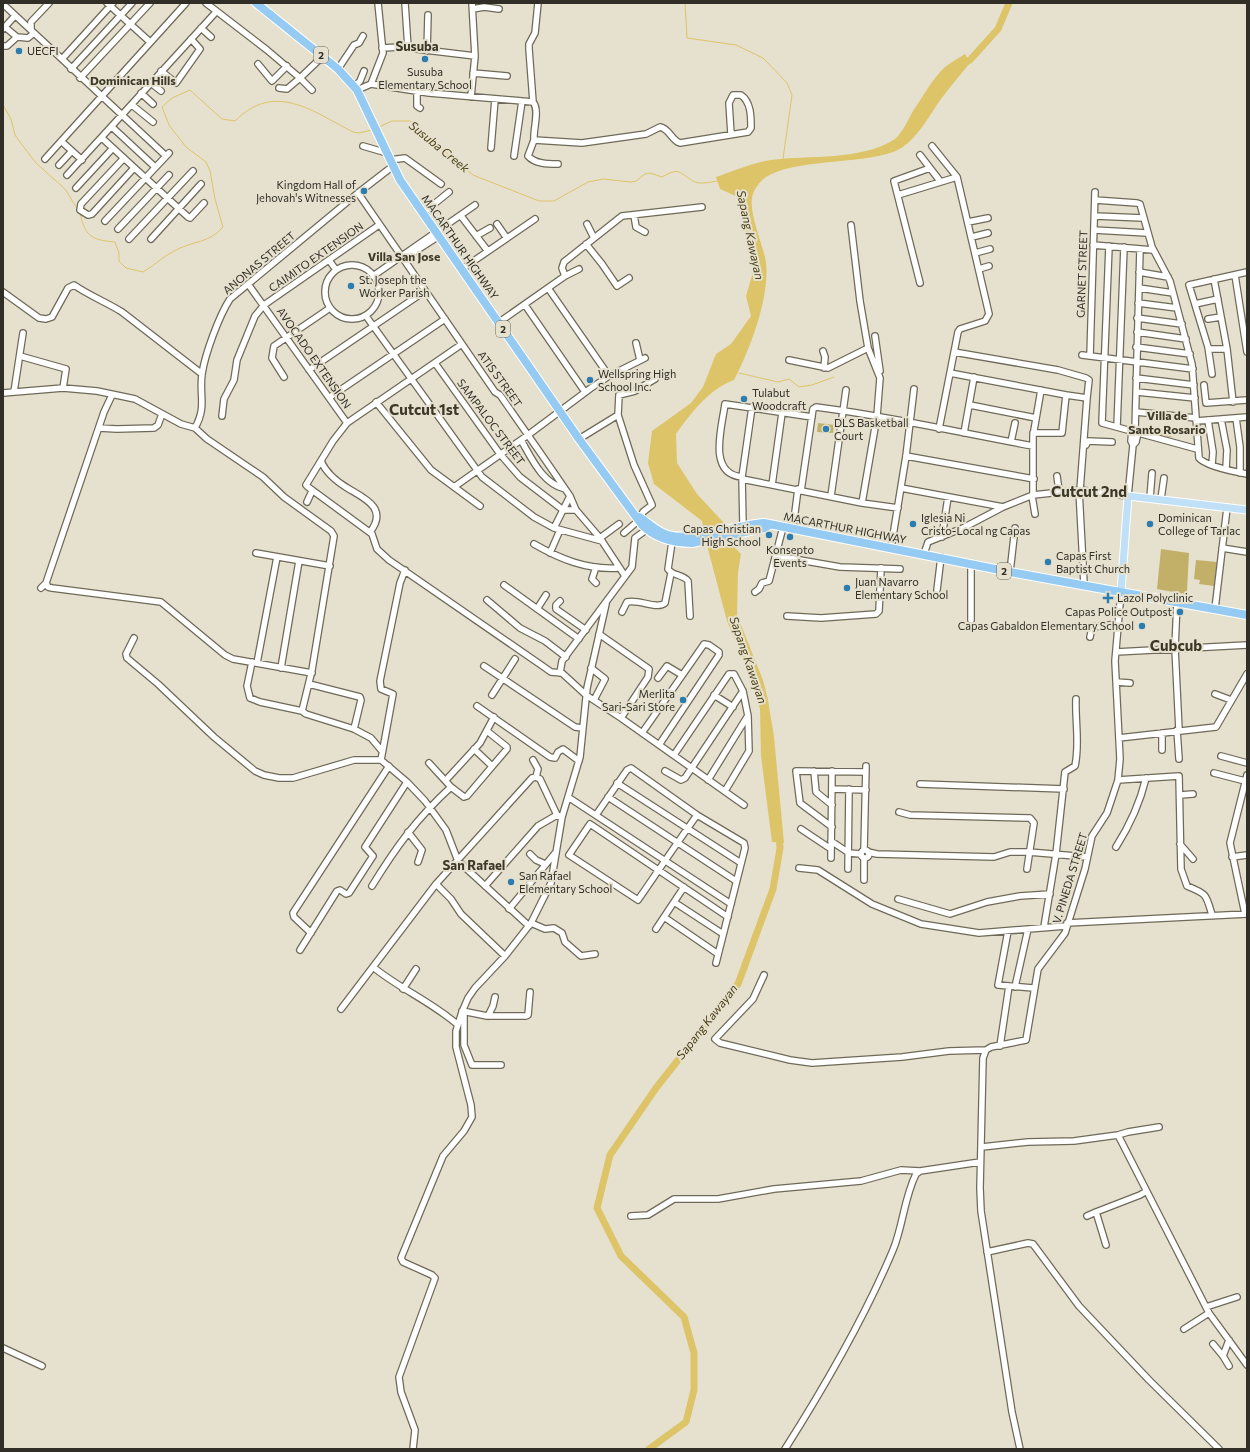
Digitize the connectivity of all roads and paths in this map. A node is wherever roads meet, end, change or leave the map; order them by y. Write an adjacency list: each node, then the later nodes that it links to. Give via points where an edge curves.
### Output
1 (49, 3): 22 (street, via 33,20)
2 (132, 3): 16 (street)
3 (150, 3): 19 (street)
4 (186, 3): 27 (street)
5 (206, 3): 15 (street)
6 (256, 3): 33 (highway, MACARTHUR HIGHWAY / 2)
7 (378, 3): 29 (street)
8 (405, 3): 30 (street)
9 (538, 3): 57 (street, via 535,33 529,44)
10 (110, 4): 16 (street); 34 (street)
11 (489, 5): 13 (street); 14 (street)
12 (4, 6): 22 (street)
13 (472, 6): 32 (street)
14 (499, 9)
15 (216, 12): 21 (street); 36 (street)
16 (120, 15): 19 (street); 37 (street)
17 (428, 15): 31 (street)
18 (13, 18): 20 (street)
19 (129, 24): 27 (street); 43 (street)
20 (4, 28): 24 (street)
21 (202, 28): 25 (street); 26 (street)
22 (33, 32): 24 (street, via 28,38); 34 (street)
23 (364, 36): 38 (street, via 354,45)
24 (17, 37): 28 (street, via 7,46)
25 (211, 37)
26 (191, 39): 39 (street); 39 (street, via 200,49 176,83)
27 (150, 42): 53 (street)
28 (3, 46)
29 (382, 48): 30 (street); 46 (street, via 382,58)
30 (408, 48): 31 (street)
31 (427, 51): 32 (street)
32 (476, 56): 41 (street)
33 (322, 57): 38 (highway, MACARTHUR HIGHWAY / 2); 44 (street)
34 (62, 59): 37 (street)
35 (258, 64): 36 (street, via 272,81)
36 (287, 66): 44 (street)
37 (71, 69): 43 (street)
38 (338, 69): 48 (highway, MACARTHUR HIGHWAY / 2)
39 (161, 71): 45 (street)
40 (364, 71): 48 (street)
41 (474, 73): 42 (street); 54 (street)
42 (507, 76)
43 (80, 78): 53 (street)
44 (300, 78): 47 (street, via 287,90); 49 (street)
45 (151, 83): 50 (street); 52 (street)
46 (371, 84): 48 (street); 51 (street)
47 (279, 88)
48 (355, 89): 77 (highway, MACARTHUR HIGHWAY / 2)
49 (312, 90)
50 (162, 91)
51 (417, 91): 54 (street); 60 (street, via 417,106)
52 (142, 93): 58 (street); 59 (street)
53 (101, 97): 61 (street); 67 (street)
54 (470, 97): 55 (street)
55 (495, 99): 56 (street); 71 (street)
56 (522, 101): 57 (street); 74 (street)
57 (533, 102): 66 (street, via 536,112)
58 (153, 104)
59 (132, 105): 61 (street); 62 (street)
60 (420, 108)
61 (122, 115): 63 (street); 81 (street, via 168,155)
62 (153, 122)
63 (112, 127): 65 (street); 81 (street)
64 (731, 134): 64 (street, via 748,132 751,128 748,103 741,95 734,95 729,101); 66 (street, via 680,143 668,130 660,127 646,134 582,143)
65 (102, 138): 70 (street); 78 (street)
66 (534, 140): 79 (street, via 528,156 544,164)
67 (61, 141): 72 (street); 76 (street)
68 (363, 146): 77 (street)
69 (932, 146): 87 (street)
70 (113, 148): 75 (street); 92 (street)
71 (491, 148)
72 (72, 151): 78 (street); 80 (street)
73 (920, 155): 83 (street)
74 (514, 156)
75 (124, 158): 82 (street); 82 (street, via 81,204 80,210 88,215 92,214)
76 (45, 159)
77 (390, 159): 91 (street, via 405,158); 94 (street, ANONAS STREET); 104 (highway, MACARTHUR HIGHWAY / 2)
78 (82, 160): 85 (street)
79 (558, 164)
80 (59, 165)
81 (156, 167): 88 (street)
82 (134, 168): 88 (street)
83 (930, 168): 89 (street); 97 (street, via 895,179)
84 (193, 171): 98 (street)
85 (67, 175)
86 (169, 175): 93 (street)
87 (957, 177): 89 (street); 112 (street)
88 (145, 179): 93 (street); 111 (street)
89 (940, 182): 97 (street)
90 (201, 184): 103 (street)
91 (441, 184)
92 (76, 188)
93 (157, 189): 98 (street); 118 (street)
94 (358, 192): 115 (street, ATIS STREET); 155 (street, ANONAS STREET)
95 (449, 192): 104 (street)
96 (1095, 192): 99 (street, GARNET STREET)
97 (898, 195): 154 (street)
98 (168, 199): 103 (street); 129 (street)
99 (1095, 200): 107 (street, GARNET STREET); 109 (street, via 1138,203)
100 (204, 203): 103 (street, via 190,218)
101 (475, 205): 106 (street)
102 (702, 207): 105 (street)
103 (179, 209): 126 (street)
104 (423, 213): 123 (highway, MACARTHUR HIGHWAY / 2)
105 (634, 215): 120 (street, via 636,227); 127 (street, via 622,216)
106 (460, 216): 123 (street); 124 (street)
107 (1095, 216): 109 (street); 119 (street, GARNET STREET)
108 (988, 218): 112 (street)
109 (1143, 218): 122 (street)
110 (535, 219): 125 (street)
111 (105, 221)
112 (968, 222): 128 (street)
113 (497, 224): 125 (street)
114 (587, 224): 127 (street)
115 (379, 225): 139 (street, ATIS STREET); 140 (street, CAIMITO EXTENSION)
116 (851, 225): 184 (street)
117 (490, 228): 124 (street)
118 (118, 230)
119 (1094, 230): 122 (street); 131 (street, GARNET STREET)
120 (645, 232)
121 (988, 233): 128 (street)
122 (1147, 233): 137 (street)
123 (438, 234): 139 (street); 142 (highway, MACARTHUR HIGHWAY / 2)
124 (476, 236): 136 (street)
125 (506, 237): 136 (street)
126 (151, 238)
127 (594, 238): 130 (street)
128 (972, 238): 138 (street)
129 (130, 239)
130 (586, 244): 149 (street, via 564,262 562,268); 152 (street, via 617,286)
131 (1094, 245): 132 (street); 194 (street, GARNET STREET)
132 (1109, 246): 133 (street); 195 (street)
133 (1124, 247): 135 (street); 197 (street)
134 (990, 249): 138 (street)
135 (1140, 249): 137 (street); 146 (street, V. PINEDA STREET)
136 (487, 250): 142 (street)
137 (1153, 250): 151 (street)
138 (975, 253): 144 (street)
139 (403, 258): 150 (street); 158 (street, ATIS STREET)
140 (329, 260): 145 (street); 164 (street, CAIMITO EXTENSION)
141 (989, 266): 144 (street)
142 (462, 269): 173 (highway, MACARTHUR HIGHWAY / 2)
143 (579, 269): 149 (street)
144 (979, 269): 188 (street, via 988,317 959,331)
145 (336, 270): 150 (street, via 361,267); 166 (street, via 326,284 326,301)
146 (1139, 272): 151 (street); 157 (street, V. PINEDA STREET)
147 (1247, 272): 148 (street)
148 (1235, 274): 153 (street); 189 (street)
149 (565, 276): 156 (street)
150 (374, 277): 168 (street, via 379,292)
151 (1168, 277): 160 (street)
152 (629, 278)
153 (1214, 279): 161 (street); 163 (street, via 1190,284)
154 (920, 282)
155 (248, 284): 164 (street, AVOCADO EXTENSION); 204 (street, ANONAS STREET, via 223,310)
156 (548, 288): 165 (street); 206 (street)
157 (1139, 288): 160 (street); 162 (street, V. PINEDA STREET)
158 (425, 291): 171 (street, ATIS STREET); 175 (street)
159 (3, 292): 204 (street, via 39,318 46,319 52,317 68,288 74,285 122,312)
160 (1173, 293): 167 (street)
161 (1218, 298): 163 (street); 169 (street)
162 (1138, 303): 167 (street); 170 (street, V. PINEDA STREET)
163 (1195, 304): 186 (street)
164 (264, 305): 179 (street, AVOCADO EXTENSION); 239 (street, via 255,316 237,360 234,380 224,399)
165 (525, 305): 173 (street); 220 (street)
166 (330, 308): 168 (street, via 343,318 358,319); 179 (street)
167 (1177, 308): 174 (street)
168 (367, 315): 175 (street)
169 (1221, 317): 172 (street); 185 (street)
170 (1137, 318): 174 (street); 176 (street, V. PINEDA STREET)
171 (445, 319): 182 (street, ATIS STREET); 190 (street)
172 (1208, 320)
173 (498, 323): 233 (highway, MACARTHUR HIGHWAY / 2)
174 (1182, 324): 180 (street)
175 (375, 326): 190 (street, via 392,348); 202 (street)
176 (1137, 332): 180 (street); 183 (street, V. PINEDA STREET)
177 (23, 333): 193 (street)
178 (875, 336): 207 (street)
179 (286, 338): 202 (street, AVOCADO EXTENSION); 208 (street, via 274,346 272,353 272,358)
180 (1186, 339): 191 (street)
181 (636, 342): 206 (street, via 643,359)
182 (462, 344): 199 (street); 258 (street, ATIS STREET)
183 (1136, 347): 191 (street); 198 (street, V. PINEDA STREET)
184 (868, 348): 200 (street, via 834,367); 207 (street)
185 (1227, 349): 186 (street); 230 (street)
186 (1209, 350): 205 (street)
187 (823, 351): 200 (street)
188 (954, 352): 203 (street); 226 (street, via 1058,370 1086,378 1089,380)
189 (1247, 352)
190 (392, 354): 211 (street); 225 (street)
191 (1190, 354): 201 (street)
192 (1082, 355): 194 (street)
193 (20, 356): 215 (street, via 66,369); 219 (street)
194 (1090, 356): 195 (street)
195 (1105, 357): 197 (street); 251 (street, via 1102,423)
196 (789, 360): 200 (street)
197 (1120, 360): 198 (street); 251 (street)
198 (1136, 362): 201 (street); 210 (street, V. PINEDA STREET)
199 (435, 363): 211 (street); 266 (street, SAMPALOC STREET)
200 (824, 368)
201 (1193, 369): 213 (street)
202 (309, 370): 225 (street, AVOCADO EXTENSION)
203 (950, 373): 209 (street); 254 (street)
204 (202, 374): 253 (street, ANONAS STREET, via 202,411)
205 (1212, 374)
206 (609, 376): 220 (street)
207 (880, 376): 240 (street)
208 (284, 377)
209 (974, 377): 218 (street); 231 (street)
210 (1136, 378): 213 (street); 221 (street, V. PINEDA STREET)
211 (412, 379): 229 (street); 270 (street)
212 (655, 379): 238 (street, via 635,391 620,395)
213 (1194, 385): 227 (street)
214 (1204, 385): 230 (street, via 1206,403)
215 (63, 388): 219 (street); 223 (street, via 85,389)
216 (914, 389): 248 (street)
217 (846, 390): 234 (street)
218 (1042, 390): 224 (street); 242 (street)
219 (14, 392): 222 (street)
220 (585, 392): 233 (street)
221 (1137, 392): 227 (street); 235 (street, V. PINEDA STREET)
222 (3, 393)
223 (112, 395): 237 (street, via 134,399); 252 (street)
224 (1066, 395): 226 (street); 257 (street, via 1062,433)
225 (330, 397): 249 (street, AVOCADO EXTENSION)
226 (1087, 398): 264 (street)
227 (1195, 398): 246 (street)
228 (1247, 400): 230 (street)
229 (376, 402): 249 (street); 280 (street, via 430,470)
230 (1233, 402)
231 (970, 405): 242 (street); 256 (street)
232 (752, 407): 236 (street); 276 (street); 276 (street, via 725,404 720,462 727,472)
233 (560, 410): 258 (street); 259 (highway, MACARTHUR HIGHWAY / 2)
234 (844, 410): 240 (street); 241 (street, via 816,407); 288 (street)
235 (1136, 412): 246 (street); 255 (street, V. PINEDA STREET)
236 (782, 413): 241 (street); 279 (street)
237 (162, 414): 252 (street, via 154,428); 253 (street)
238 (618, 415): 259 (street); 304 (street, via 634,465 652,505)
239 (222, 416)
240 (877, 416): 248 (street); 295 (street)
241 (812, 417): 283 (street)
242 (1036, 418): 257 (street)
243 (1236, 418): 244 (street); 245 (street); 273 (street)
244 (1247, 418)
245 (1221, 419): 247 (street); 271 (street, via 1227,450)
246 (1196, 420): 247 (street); 265 (street)
247 (1208, 420): 269 (street, via 1213,452)
248 (911, 422): 254 (street); 267 (street)
249 (348, 423): 268 (street)
250 (1015, 423): 261 (street)
251 (1117, 427): 255 (street)
252 (99, 428): 339 (street)
253 (195, 428): 330 (street, via 331,531 334,540)
254 (939, 429): 256 (street)
255 (1135, 431): 265 (street); 290 (street, V. PINEDA STREET, via 1136,442 1133,446)
256 (964, 433): 261 (street)
257 (1033, 433): 263 (street)
258 (528, 435): 260 (street); 282 (street, ATIS STREET)
259 (579, 438): 304 (highway, MACARTHUR HIGHWAY / 2)
260 (521, 440): 266 (street); 282 (street, via 539,471 549,482)
261 (1011, 442): 263 (street)
262 (1112, 442): 264 (street, via 1088,441)
263 (1033, 446): 277 (street)
264 (1084, 448): 284 (street)
265 (1197, 449): 269 (street, via 1200,460)
266 (500, 454): 270 (street); 300 (street, SAMPALOC STREET, via 520,477)
267 (906, 456): 277 (street); 281 (street)
268 (320, 463): 285 (street, via 306,484); 312 (street, via 339,482 362,496 375,508 376,521)
269 (1212, 465): 271 (street)
270 (476, 470): 280 (street); 310 (street, via 507,498)
271 (1226, 470): 273 (street)
272 (1152, 473): 292 (street)
273 (1240, 473): 274 (street)
274 (1247, 474)
275 (1058, 476): 286 (street)
276 (742, 478): 279 (street); 307 (street)
277 (1034, 478): 289 (street)
278 (1164, 478): 293 (street)
279 (772, 485): 283 (street)
280 (454, 487): 296 (street)
281 (901, 488): 291 (street); 298 (street)
282 (565, 489): 287 (street, ATIS STREET)
283 (800, 490): 288 (street); 308 (street)
284 (1080, 490): 286 (street); 290 (street); 341 (street)
285 (312, 491): 294 (street); 312 (street)
286 (1059, 491): 289 (street)
287 (570, 496): 300 (street); 301 (street, ATIS STREET)
288 (831, 496): 295 (street)
289 (1033, 496): 297 (street); 303 (street)
290 (1128, 496): 292 (main road); 346 (main road, V. PINEDA STREET)
291 (948, 497): 297 (street); 314 (street)
292 (1150, 498): 293 (main road)
293 (1161, 499): 299 (main road)
294 (307, 502)
295 (862, 503): 298 (street)
296 (480, 506)
297 (1003, 507): 314 (street)
298 (898, 508): 319 (street)
299 (1227, 508): 302 (main road); 320 (street)
300 (563, 510): 301 (street); 310 (street)
301 (576, 510): 315 (street, ATIS STREET)
302 (1247, 510)
303 (1035, 514)
304 (638, 518): 311 (highway, MACARTHUR HIGHWAY / 2); 313 (street); 316 (highway, MACARTHUR HIGHWAY / 2, via 668,535)
305 (619, 524): 315 (street)
306 (783, 527): 307 (highway, MACARTHUR HIGHWAY / 2, via 764,524); 308 (highway, MACARTHUR HIGHWAY / 2); 325 (street)
307 (740, 528): 316 (highway, MACARTHUR HIGHWAY / 2)
308 (793, 528): 319 (highway, MACARTHUR HIGHWAY / 2)
309 (1015, 528): 336 (street)
310 (557, 529): 315 (street); 323 (street)
311 (646, 530): 317 (highway, MACARTHUR HIGHWAY / 2); 338 (street, via 635,538 632,567)
312 (370, 532): 335 (street, via 374,536 378,550)
313 (624, 533)
314 (942, 537): 324 (street, via 928,542)
315 (601, 540): 332 (street, ATIS STREET)
316 (691, 540): 317 (highway, MACARTHUR HIGHWAY / 2)
317 (672, 542): 337 (street, via 668,569)
318 (534, 544): 323 (street)
319 (891, 548): 324 (highway, MACARTHUR HIGHWAY / 2)
320 (1222, 548): 321 (street); 353 (street)
321 (1247, 552)
322 (256, 553): 326 (street)
323 (550, 553): 331 (street)
324 (924, 554): 327 (highway, MACARTHUR HIGHWAY / 2)
325 (777, 556): 333 (street, via 835,567); 345 (street, via 770,581 762,583 760,589)
326 (277, 557): 328 (street); 370 (street)
327 (941, 557): 329 (highway, MACARTHUR HIGHWAY / 2); 344 (street)
328 (299, 561): 330 (street); 372 (street)
329 (971, 564): 336 (highway, MACARTHUR HIGHWAY / 2); 358 (street)
330 (330, 566): 374 (street)
331 (596, 567): 332 (street); 340 (street, via 592,578)
332 (618, 568): 338 (street, ATIS STREET)
333 (881, 568): 334 (street); 357 (street, via 879,611 876,614 821,618)
334 (900, 569)
335 (405, 570): 375 (street, via 551,672); 407 (street, via 380,681 381,689 393,694)
336 (1010, 572): 341 (highway, MACARTHUR HIGHWAY / 2)
337 (671, 573): 354 (street, via 665,602 662,605 636,600 627,602); 356 (street, via 688,581)
338 (625, 576): 351 (street)
339 (46, 583): 343 (street); 370 (street, via 52,588 161,602 225,655)
340 (596, 583)
341 (1084, 584): 346 (highway, MACARTHUR HIGHWAY / 2)
342 (504, 585): 352 (street)
343 (41, 588)
344 (937, 590)
345 (755, 592)
346 (1121, 592): 350 (highway, MACARTHUR HIGHWAY / 2); 359 (street, V. PINEDA STREET)
347 (546, 595): 352 (street)
348 (487, 600): 368 (street, via 520,628 545,641)
349 (560, 601): 360 (street, via 556,609)
350 (1177, 602): 353 (highway, MACARTHUR HIGHWAY / 2); 366 (street)
351 (606, 604): 360 (street); 361 (street)
352 (537, 609): 364 (street)
353 (1215, 609): 355 (highway, MACARTHUR HIGHWAY / 2)
354 (622, 612)
355 (1247, 615)
356 (690, 616)
357 (787, 616)
358 (971, 620)
359 (1118, 624): 362 (street, via 1092,627); 367 (street, V. PINEDA STREET)
360 (586, 630): 364 (street)
361 (599, 634): 373 (street); 396 (street, via 649,669 648,678)
362 (1090, 637)
363 (134, 638): 411 (street, via 126,658 255,771 271,777 294,778 354,760)
364 (579, 639): 368 (street)
365 (1247, 645): 366 (street)
366 (1175, 648): 367 (street); 399 (street)
367 (1116, 652): 380 (street, V. PINEDA STREET)
368 (566, 657): 375 (street, via 562,661)
369 (515, 659): 378 (street)
370 (255, 663): 372 (street); 393 (street, via 247,686 250,698)
371 (484, 666): 378 (street)
372 (281, 668): 374 (street)
373 (591, 668): 386 (street); 389 (street, via 605,679)
374 (312, 673): 382 (street)
375 (560, 673): 386 (street)
376 (1247, 674): 390 (street)
377 (682, 675): 379 (street, via 667,666); 402 (street); 404 (street, via 704,644 719,652 720,655)
378 (503, 678): 385 (street); 397 (street, via 535,702 575,727)
379 (658, 678)
380 (1116, 682): 381 (street); 403 (street, V. PINEDA STREET)
381 (1130, 683)
382 (309, 684): 393 (street); 398 (street, via 360,697)
383 (743, 691): 387 (street, via 731,673); 392 (street); 394 (street)
384 (1215, 694): 390 (street)
385 (492, 695)
386 (586, 695): 389 (street); 397 (street)
387 (714, 695): 392 (street); 408 (street)
388 (1076, 699): 438 (street, via 1076,761 1075,766 1065,772)
389 (594, 700): 396 (street)
390 (1231, 700): 399 (street, via 1216,727)
391 (477, 706): 395 (street)
392 (732, 707): 419 (street)
393 (302, 711): 398 (street)
394 (748, 716): 429 (street); 440 (street, via 748,751)
395 (494, 717): 400 (street); 413 (street, via 550,757 555,758 563,749)
396 (621, 718): 402 (street)
397 (582, 728): 413 (street)
398 (354, 729): 407 (street, via 372,738)
399 (1178, 730): 401 (street); 410 (street)
400 (487, 731): 405 (street); 417 (street, via 508,748)
401 (1162, 732): 403 (street); 406 (street)
402 (642, 733): 404 (street)
403 (1120, 738): 430 (street, V. PINEDA STREET)
404 (659, 745): 408 (street)
405 (474, 750): 417 (street); 428 (street)
406 (1162, 750)
407 (382, 751): 411 (street)
408 (674, 755): 419 (street)
409 (1221, 756): 415 (street)
410 (1179, 759)
411 (381, 760): 416 (street)
412 (533, 760): 426 (street, via 538,769)
413 (579, 761): 443 (street)
414 (429, 763): 428 (street)
415 (1247, 763)
416 (389, 766): 432 (street); 502 (street, via 293,913)
417 (492, 766): 435 (street, via 467,796 464,797)
418 (866, 766): 423 (street)
419 (692, 768): 420 (street, via 683,780); 429 (street)
420 (665, 771)
421 (814, 771): 422 (street); 446 (street, via 816,792); 452 (street, via 796,770 800,803)
422 (832, 772): 423 (street); 436 (street)
423 (866, 772): 439 (street)
424 (1214, 773): 431 (street)
425 (1247, 775): 431 (street)
426 (536, 777): 451 (street, via 540,779); 473 (street, via 532,778)
427 (1146, 778): 430 (street); 441 (street, via 1178,776); 459 (street, via 1138,805)
428 (446, 780): 435 (street)
429 (708, 780): 440 (street)
430 (1118, 780): 468 (street, V. PINEDA STREET, via 1107,813 1092,836)
431 (1245, 781): 469 (street, via 1230,837)
432 (406, 782): 447 (street); 502 (street, via 365,847 373,856 349,893 337,891)
433 (617, 783): 444 (street); 449 (street, via 627,770 632,768); 453 (street)
434 (920, 784): 438 (street)
435 (451, 787): 447 (street)
436 (832, 788): 437 (street); 446 (street)
437 (849, 789): 439 (street); 463 (street)
438 (1064, 789): 466 (street)
439 (866, 790): 465 (street)
440 (725, 791): 445 (street)
441 (1180, 794): 442 (street); 458 (street)
442 (1193, 794)
443 (568, 797): 450 (street); 451 (street)
444 (608, 797): 450 (street); 457 (street)
445 (744, 805)
446 (832, 805): 452 (street)
447 (429, 807): 455 (street); 473 (street, via 446,830)
448 (899, 812): 462 (street, via 910,815 1030,818 1034,823)
449 (697, 814): 453 (street); 475 (street, via 744,843)
450 (596, 815): 471 (street)
451 (559, 816): 461 (street); 485 (street, via 538,826)
452 (832, 827): 456 (street)
453 (687, 828): 457 (street); 475 (street)
454 (801, 829): 460 (street)
455 (408, 832): 474 (street, via 422,850); 484 (street)
456 (831, 841): 460 (street); 463 (street)
457 (678, 842): 471 (street); 482 (street)
458 (1180, 844): 472 (street); 493 (street, via 1181,869 1185,884 1206,895)
459 (1116, 847)
460 (831, 849): 470 (street)
461 (557, 850): 476 (street); 496 (street, via 551,883)
462 (1029, 852): 465 (street, via 1010,852 994,857); 466 (street); 479 (street)
463 (849, 853): 465 (street); 478 (street)
464 (530, 854): 476 (street)
465 (865, 854): 481 (street)
466 (1056, 854): 468 (street); 487 (street)
467 (1247, 856): 469 (street)
468 (1087, 857): 497 (street, V. PINEDA STREET)
469 (1232, 857): 492 (street)
470 (831, 858)
471 (665, 859): 480 (street); 490 (street)
472 (1193, 859)
473 (458, 861): 483 (street); 485 (street)
474 (418, 862)
475 (741, 863): 482 (street)
476 (545, 864): 491 (street)
477 (799, 868): 501 (street, via 818,870 872,904 921,924 973,932)
478 (848, 868)
479 (1027, 869)
480 (659, 870): 480 (street, via 638,900 569,854 590,824); 486 (street)
481 (864, 880)
482 (736, 881): 490 (street)
483 (436, 884): 507 (street, via 461,914); 509 (street)
484 (372, 886)
485 (485, 886): 491 (street)
486 (684, 887): 489 (street); 494 (street)
487 (1050, 894): 488 (street, via 987,902 950,914); 498 (street)
488 (898, 899)
489 (674, 902): 495 (street); 503 (street)
490 (731, 904): 494 (street)
491 (509, 909): 496 (street)
492 (1246, 914): 493 (street)
493 (1212, 915): 497 (street)
494 (728, 916): 503 (street)
495 (664, 917): 499 (street); 506 (street)
496 (530, 924): 505 (street, via 545,929 554,928 562,933 566,942 581,956); 507 (street)
497 (1067, 925): 498 (street); 514 (street, V. PINEDA STREET, via 1063,937 1038,969)
498 (1044, 927): 500 (street)
499 (656, 929)
500 (1028, 929): 501 (street); 512 (street)
501 (1008, 931): 512 (street, via 997,983)
502 (310, 933): 504 (street)
503 (723, 934): 506 (street)
504 (300, 950)
505 (595, 954)
506 (718, 954): 508 (street)
507 (505, 956): 518 (street, via 475,988)
508 (716, 963)
509 (373, 968): 513 (street); 517 (street)
510 (416, 970): 513 (street)
511 (764, 975): 522 (street, V. PINEDA STREET, via 753,999 715,1039 720,1043 812,1063)
512 (1012, 986): 514 (street); 521 (street)
513 (403, 988): 520 (street, via 440,1009)
514 (1033, 988): 521 (street, V. PINEDA STREET, via 1026,1040)
515 (530, 992): 519 (street, via 527,1016)
516 (495, 997): 519 (street)
517 (342, 1009)
518 (463, 1011): 519 (street); 520 (street); 523 (street, via 464,1045 472,1065)
519 (488, 1016)
520 (458, 1025): 546 (street, via 456,1047 472,1117 443,1156 401,1258 403,1262 435,1278 399,1377 401,1392 414,1430)
521 (1000, 1046): 522 (street, V. PINEDA STREET)
522 (986, 1050): 526 (street, via 983,1064)
523 (501, 1065)
524 (1159, 1126): 525 (street)
525 (1118, 1135): 526 (street, via 1074,1141); 529 (street)
526 (982, 1147): 527 (street)
527 (980, 1162): 528 (street); 534 (street, via 980,1195)
528 (920, 1170): 531 (street, via 901,1170 861,1181 779,1188 718,1199 674,1200 648,1215); 547 (street, via 911,1185 895,1246 872,1296)
529 (1145, 1192): 530 (street); 536 (street)
530 (1096, 1212): 532 (street); 533 (street)
531 (631, 1216)
532 (1087, 1216)
533 (1106, 1245)
534 (987, 1252): 548 (street); 549 (street, via 1033,1244 1079,1306)
535 (1237, 1297): 536 (street)
536 (1206, 1307): 537 (street)
537 (1209, 1313): 538 (street); 539 (street)
538 (1184, 1329)
539 (1229, 1340): 542 (street); 543 (street)
540 (1213, 1344): 542 (street)
541 (3, 1348): 544 (street)
542 (1223, 1356): 545 (street)
543 (1247, 1364)
544 (42, 1366)
545 (1229, 1366)
546 (413, 1449)
547 (785, 1449)
548 (1020, 1449)
549 (1219, 1449)

